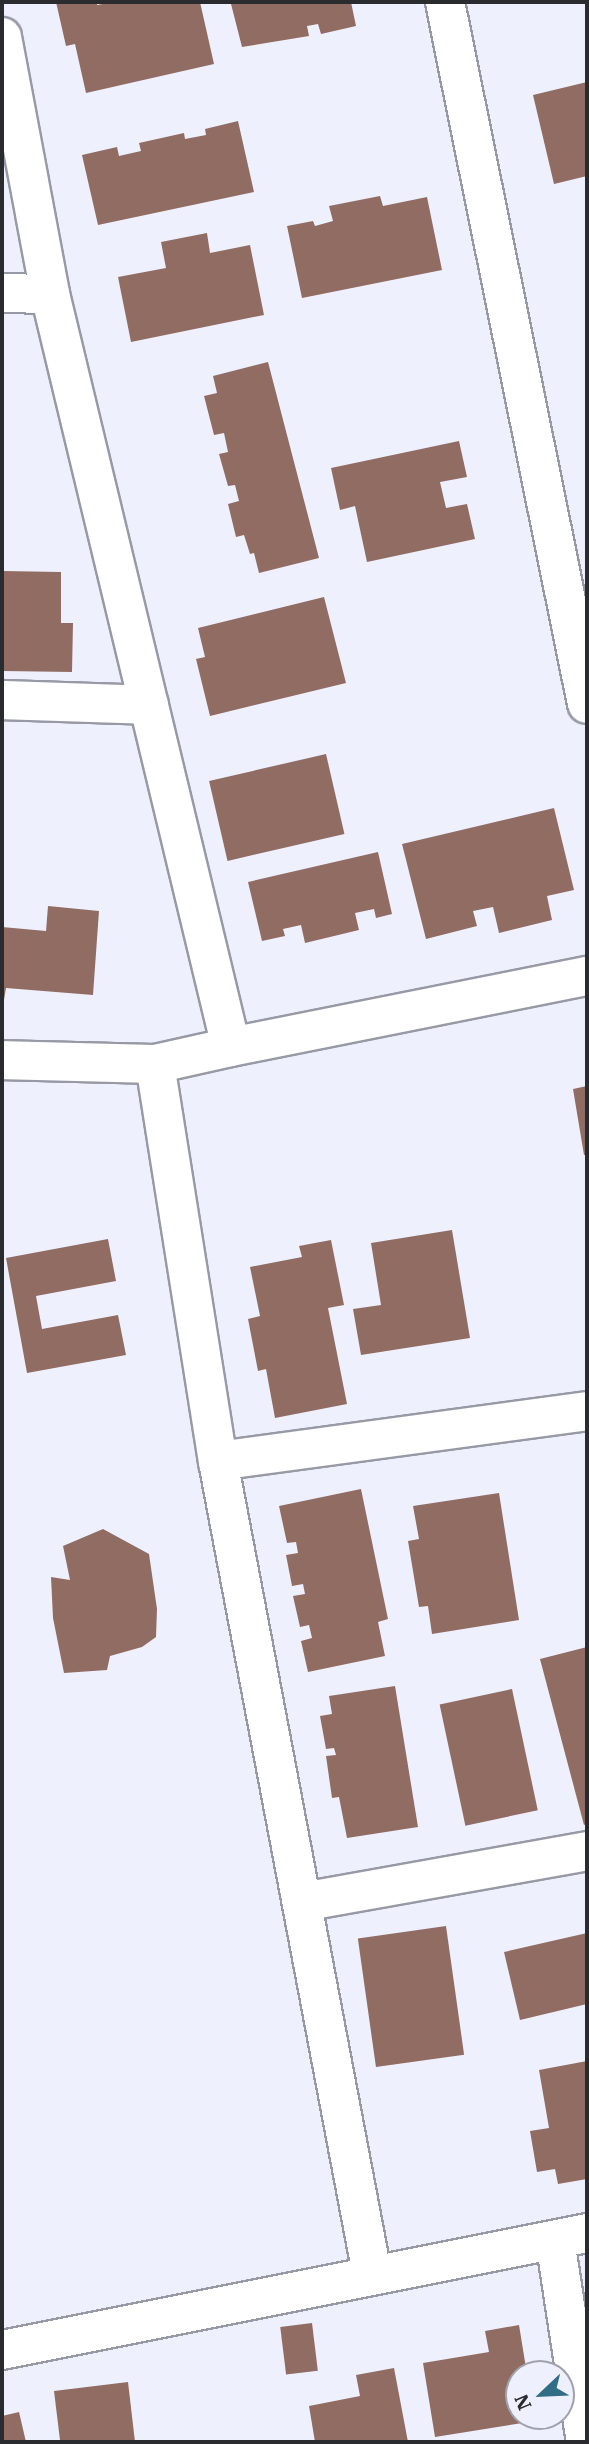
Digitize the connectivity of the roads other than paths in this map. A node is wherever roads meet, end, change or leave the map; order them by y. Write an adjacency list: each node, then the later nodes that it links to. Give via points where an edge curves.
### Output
1 (445, 2): 6 (street)
2 (2, 37): 4 (street)
3 (2, 293): 4 (street)
4 (50, 294): 7 (street)
5 (2, 700): 7 (street)
6 (587, 704)
7 (149, 705): 9 (street)
8 (587, 976): 9 (street)
9 (231, 1047): 11 (street)
10 (2, 1060): 11 (street)
11 (155, 1064): 13 (street)
12 (587, 1410): 13 (street)
13 (218, 1461): 15 (street)
14 (587, 1851): 15 (street)
15 (302, 1902): 17 (street)
16 (571, 2236): 17 (street); 19 (street)
17 (372, 2274): 18 (street)
18 (2, 2350)
19 (586, 2442)

